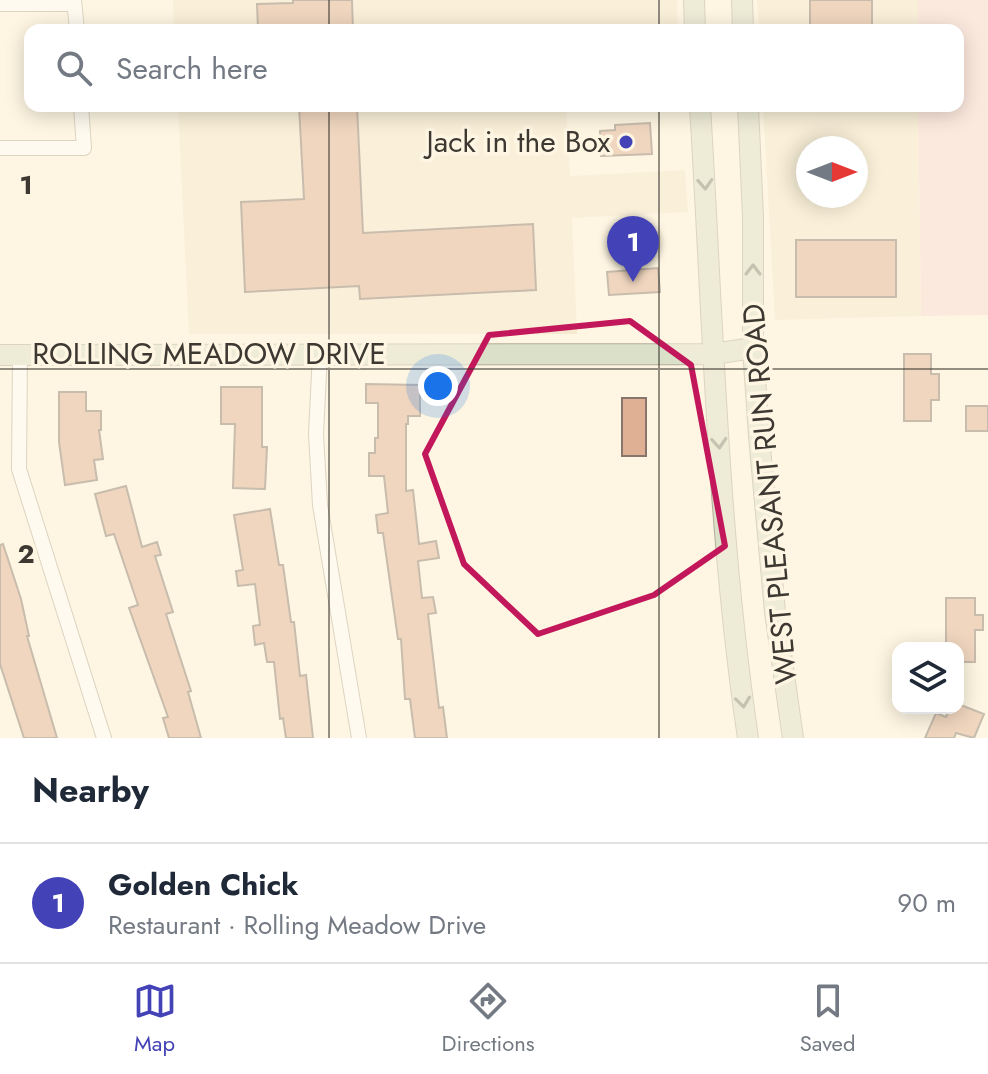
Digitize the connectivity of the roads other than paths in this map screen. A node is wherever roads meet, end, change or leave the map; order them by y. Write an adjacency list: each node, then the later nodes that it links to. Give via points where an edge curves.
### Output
1 (694, 0): 6 (main road)
2 (742, 0): 7 (main road)
3 (74, 2): 4 (street); 5 (street)
4 (0, 4)
5 (76, 24)
6 (695, 24)
7 (743, 24)
8 (81, 112): 11 (street, via 84,148)
9 (700, 112): 15 (main road, WEST PLEASANT RUN ROAD, one-way to 15)
10 (748, 112): 12 (main road, WEST PLEASANT RUN ROAD, one-way to 10)
11 (0, 148)
12 (753, 348): 15 (main road, ROLLING MEADOW DRIVE); 19 (main road, WEST PLEASANT RUN ROAD, via 775,612)
13 (320, 353): 14 (main road, ROLLING MEADOW DRIVE); 15 (main road, ROLLING MEADOW DRIVE); 17 (street, via 320,505)
14 (10, 354): 16 (street, via 19,469)
15 (713, 354): 18 (main road, WEST PLEASANT RUN ROAD, one-way to 18, via 728,572)
16 (104, 738)
17 (359, 738)
18 (748, 738)
19 (793, 738)

